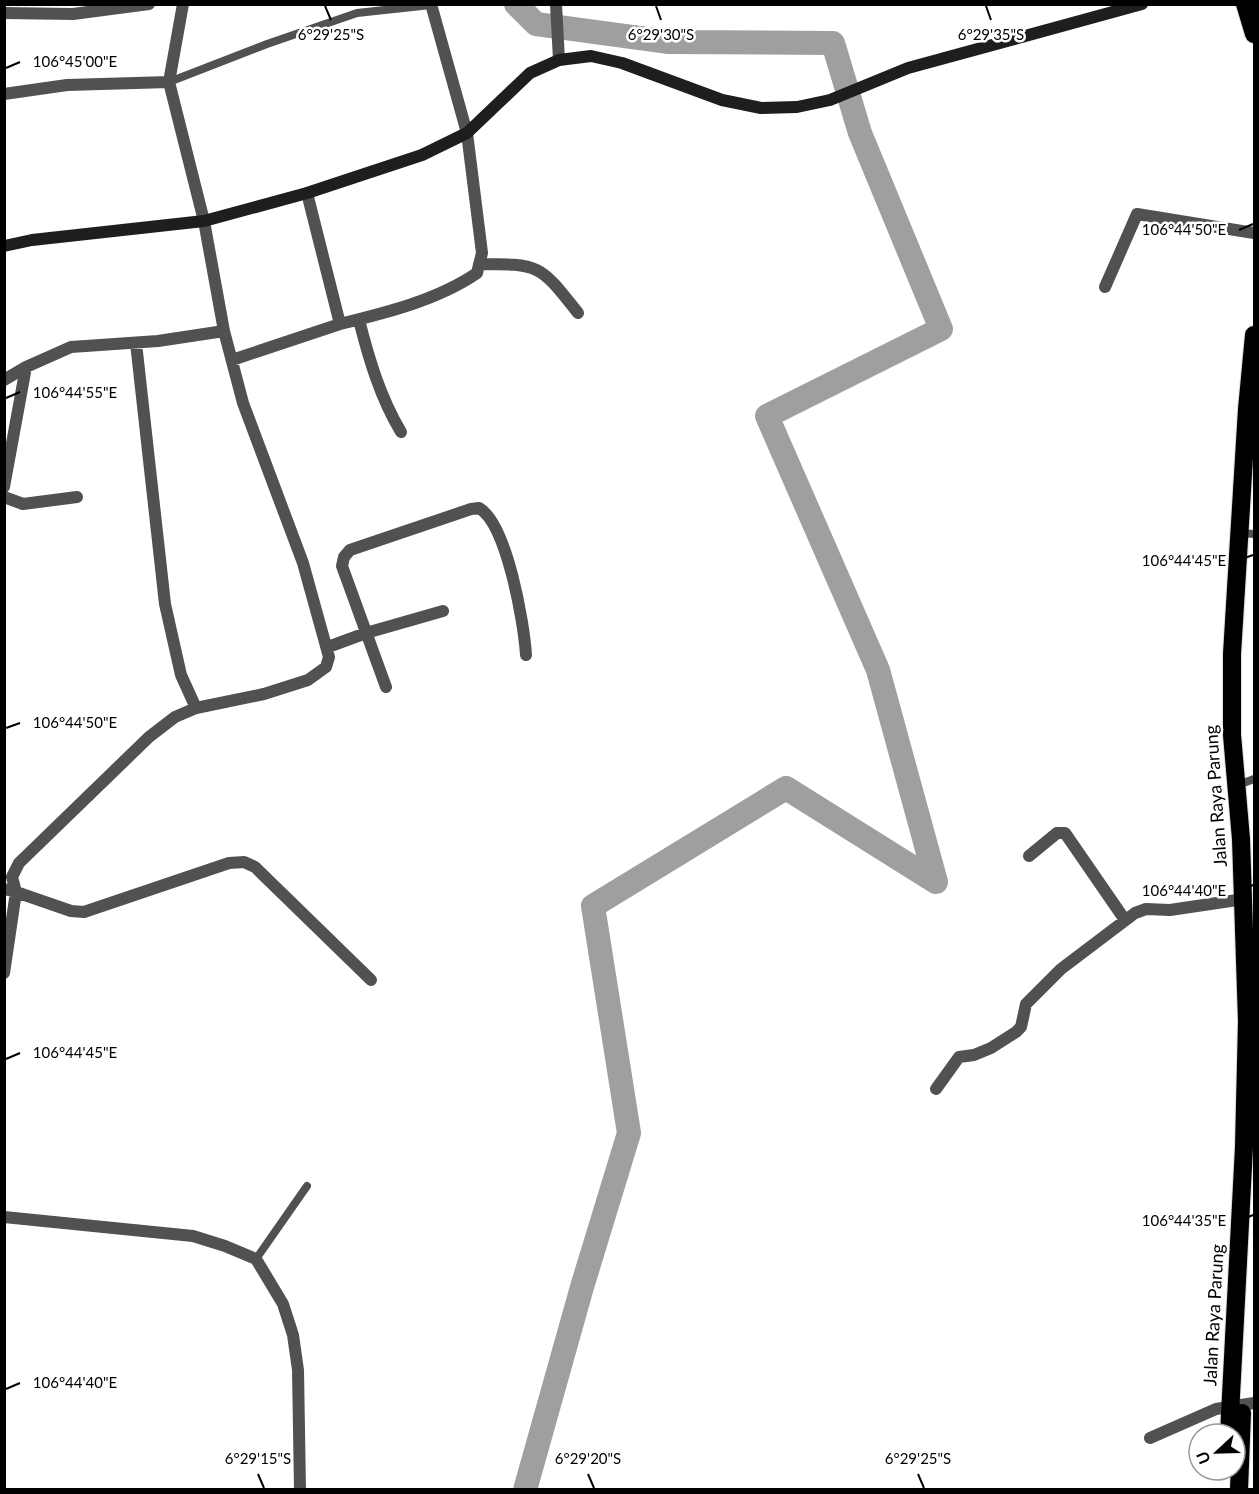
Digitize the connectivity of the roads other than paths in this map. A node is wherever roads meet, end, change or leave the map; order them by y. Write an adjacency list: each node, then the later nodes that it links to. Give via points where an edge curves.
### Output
1 (149, 4): 7 (street, via 73,14)
2 (183, 4): 10 (street)
3 (1143, 4): 9 (street, via 908,68 830,100 797,107 761,108 722,100 622,63 591,56)
4 (431, 5): 10 (lane, via 357,14); 12 (street)
5 (557, 5): 9 (street)
6 (1244, 5): 8 (highway)
7 (4, 13)
8 (1254, 34)
9 (559, 60): 12 (street, via 530,73)
10 (170, 82): 11 (street, via 67,85); 14 (street)
11 (4, 94)
12 (466, 133): 13 (street, via 422,155); 17 (street, via 482,254)
13 (307, 193): 14 (street); 21 (street)
14 (204, 221): 16 (street); 22 (street)
15 (1254, 233): 18 (street, via 1137,214)
16 (4, 246)
17 (479, 264): 19 (street, via 514,264 541,271); 20 (street, via 477,273 463,283)
18 (1105, 287)
19 (578, 313)
20 (359, 320): 21 (street); 28 (street, via 384,401)
21 (340, 324): 25 (street)
22 (224, 331): 24 (street); 25 (street)
23 (1254, 335): 34 (highway, Jalan Raya Parung, via 1247,409)
24 (136, 343): 26 (street, via 70,347); 40 (street, via 165,604 179,666)
25 (232, 360): 37 (street, via 243,403 303,563)
26 (26, 367): 27 (street); 31 (street)
27 (4, 380)
28 (401, 432)
29 (1254, 451): 30 (highway, Jalan Raya Parung)
30 (1253, 474): 34 (highway, Jalan Raya Parung)
31 (4, 487)
32 (4, 497): 33 (street, via 23,504)
33 (77, 497)
34 (1249, 534): 41 (highway, Jalan Raya Parung, via 1241,729); 45 (highway, Jalan Raya Parung, via 1232,654 1232,735)
35 (443, 611): 36 (street)
36 (366, 633): 37 (street); 38 (street, via 342,566 350,550 478,508 488,516 513,576); 39 (street)
37 (328, 647): 40 (street, via 326,667 308,681)
38 (526, 655)
39 (386, 687)
40 (196, 708): 44 (street, via 161,726 19,863)
41 (1250, 781): 43 (highway, Jalan Raya Parung)
42 (1029, 856): 46 (street, via 1057,833 1065,833)
43 (1254, 867)
44 (10, 891): 47 (street); 48 (street, via 84,912 230,863 244,862 255,867)
45 (1244, 899): 46 (street, via 1170,910 1146,909); 54 (highway, Jalan Raya Parung, via 1247,1021)
46 (1125, 920): 49 (street, via 1061,969 1026,1004 1021,1027 1016,1032 991,1048 959,1057)
47 (4, 972)
48 (371, 980)
49 (936, 1089)
50 (1254, 1184): 54 (highway, Jalan Raya Parung)
51 (307, 1186): 53 (lane)
52 (4, 1217): 53 (street, via 193,1236)
53 (256, 1259): 57 (street, via 283,1304 293,1335 298,1370)
54 (1242, 1404): 55 (highway, Jalan Raya Parung); 56 (street); 58 (highway, Jalan Raya Parung)
55 (1234, 1422)
56 (1150, 1438)
57 (300, 1490)
58 (1239, 1490)

